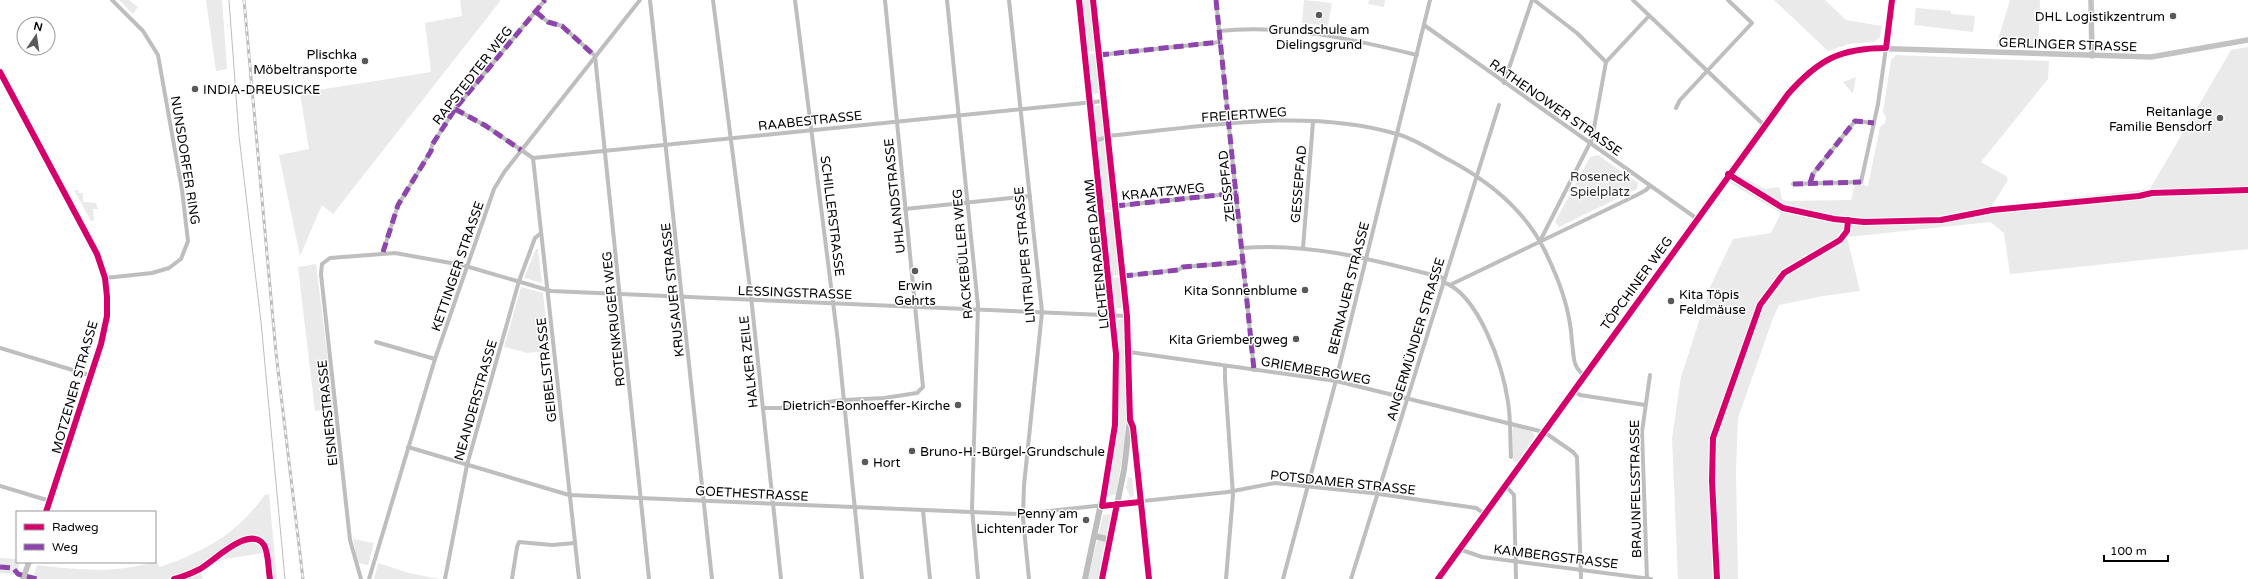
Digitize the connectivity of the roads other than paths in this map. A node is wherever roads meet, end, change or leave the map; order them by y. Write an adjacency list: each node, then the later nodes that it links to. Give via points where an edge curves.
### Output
1 (112, 0): 76 (street, NUNSDORFER RING, via 143,31 158,55 188,237 184,254 169,268 152,273)
2 (545, 0): 19 (street, RAPSTEDTER WEG)
3 (640, 0): 28 (street, KETTINGER STRASSE)
4 (650, 0): 52 (street, KRUSAUER STRASSE)
5 (713, 0): 50 (street, HALKER ZEILE)
6 (795, 0): 46 (street, SCHILLERSTRASSE)
7 (885, 0): 41 (street, UHLANDSTRASSE)
8 (947, 0): 40 (street, RACKEBÜLLER WEG)
9 (1009, 0): 39 (street, LINTRUPER STRASSE)
10 (1079, 0): 35 (main road, LICHTENRADER DAMM)
11 (1093, 0): 26 (main road, LICHTENRADER DAMM)
12 (1216, 0): 22 (street, ZEISSPFAD)
13 (1430, 0): 21 (street, BERNAUER STRASSE)
14 (1533, 0): 30 (street, via 1577,33); 33 (street)
15 (1633, 0): 20 (street)
16 (1728, 0): 31 (street, via 1752,23)
17 (1892, 0): 25 (street)
18 (2091, 0): 29 (street)
19 (536, 12): 28 (street, via 548,22 562,26); 38 (street, RAPSTEDTER WEG, via 515,34 513,41)
20 (1649, 16): 30 (street); 31 (street)
21 (1424, 24): 27 (street, BERNAUER STRASSE); 33 (street, RATHENOWER STRASSE)
22 (1219, 31): 24 (street, ZEISSPFAD); 27 (street, via 1248,28 1306,33 1370,43)
23 (2248, 40): 29 (street, GERLINGER STRASSE, via 2151,57)
24 (1220, 42): 26 (street); 43 (street, ZEISSPFAD)
25 (1886, 48): 29 (street, GERLINGER STRASSE); 44 (street); 45 (street, TÖPCHINER WEG, via 1848,51 1821,62 1791,90)
26 (1099, 55): 34 (main road, LICHTENRADER DAMM)
27 (1417, 55): 47 (street, BERNAUER STRASSE)
28 (595, 56): 53 (street, KETTINGER STRASSE); 54 (street, ROTENKRUGER WEG)
29 (2092, 56)
30 (1606, 62): 51 (street)
31 (1707, 71): 37 (street, via 1680,100); 45 (street)
32 (0, 74): 76 (street, MOTZENER STRASSE, via 92,242)
33 (1504, 83): 51 (street, RATHENOWER STRASSE)
34 (1104, 101): 35 (street, RAABESTRASSE); 49 (main road, LICHTENRADER DAMM)
35 (1090, 103): 39 (street, RAABESTRASSE); 48 (main road, LICHTENRADER DAMM)
36 (1499, 105): 56 (street, ANGERMÜNDER STRASSE)
37 (1676, 108)
38 (455, 109): 53 (street); 70 (street, RAPSTEDTER WEG, via 398,205)
39 (1020, 110): 40 (street, RAABESTRASSE); 61 (street, LINTRUPER STRASSE)
40 (958, 116): 41 (street, RAABESTRASSE); 62 (street, RACKEBÜLLER WEG)
41 (897, 122): 46 (street, RAABESTRASSE); 64 (street, UHLANDSTRASSE)
42 (1313, 122): 43 (street, FREIERTWEG); 47 (street, FREIERTWEG); 69 (street, GESSEPFAD)
43 (1230, 123): 49 (street, FREIERTWEG); 60 (street, ZEISSPFAD)
44 (1874, 123): 57 (street, via 1855,121 1817,168); 57 (street, via 1861,182)
45 (1764, 124): 65 (street, TÖPCHINER WEG)
46 (811, 130): 50 (street, RAABESTRASSE); 84 (street, SCHILLERSTRASSE)
47 (1397, 134): 56 (street, FREIERTWEG); 72 (street, BERNAUER STRASSE)
48 (1094, 136): 49 (street, FREIERTWEG, via 1099,140); 88 (main road, LICHTENRADER DAMM)
49 (1108, 136): 63 (main road, LICHTENRADER DAMM)
50 (731, 138): 52 (street, RAABESTRASSE); 83 (street, HALKER ZEILE)
51 (1590, 144): 59 (street, RATHENOWER STRASSE); 67 (street)
52 (666, 145): 54 (street, RAABESTRASSE); 82 (street, KRUSAUER STRASSE)
53 (521, 150): 55 (street); 74 (street, KETTINGER STRASSE, via 494,189)
54 (605, 151): 55 (street, RAABESTRASSE); 81 (street, ROTENKRUGER WEG)
55 (533, 158): 66 (street, GEIBELSTRASSE)
56 (1477, 175): 67 (street, FREIERTWEG, via 1512,205); 77 (street, ANGERMÜNDER STRASSE)
57 (1810, 183): 58 (street)
58 (1793, 184)
59 (1650, 186): 65 (street, RATHENOWER STRASSE); 67 (street)
60 (1237, 193): 63 (street, KRAATZWEG); 68 (street, ZEISSPFAD)
61 (1030, 196): 62 (street); 87 (street, LINTRUPER STRASSE)
62 (968, 203): 64 (street); 86 (street, RACKEBÜLLER WEG)
63 (1115, 206): 75 (main road, LICHTENRADER DAMM)
64 (905, 209): 85 (street, UHLANDSTRASSE)
65 (1696, 218): 97 (street, TÖPCHINER WEG)
66 (541, 233): 78 (street, NEANDERSTRASSE, via 535,238); 80 (street, GEIBELSTRASSE)
67 (1540, 241): 79 (street); 97 (street, FREIERTWEG, via 1564,294 1575,363)
68 (1242, 248): 69 (street); 73 (street, ZEISSPFAD)
69 (1303, 248): 72 (street)
70 (383, 252): 71 (street, LESSINGSTRASSE); 74 (street, LESSINGSTRASSE, via 421,256)
71 (338, 257): 138 (street, EISNERSTRASSE, via 325,260 321,274 350,540)
72 (1366, 258): 77 (street); 99 (street, BERNAUER STRASSE)
73 (1244, 262): 75 (street, via 1183,267 1178,270); 95 (street, ZEISSPFAD)
74 (466, 266): 78 (street, LESSINGSTRASSE); 93 (street, KETTINGER STRASSE)
75 (1123, 276): 89 (main road, LICHTENRADER DAMM)
76 (104, 278): 98 (street, MOTZENER STRASSE, via 107,316)
77 (1444, 280): 79 (street); 101 (street, ANGERMÜNDER STRASSE)
78 (519, 281): 80 (street, LESSINGSTRASSE); 110 (street, NEANDERSTRASSE)
79 (1452, 284): 106 (street, via 1467,299 1494,349 1507,394)
80 (547, 290): 81 (street, LESSINGSTRASSE); 116 (street, GEIBELSTRASSE)
81 (620, 294): 82 (street, LESSINGSTRASSE); 117 (street, ROTENKRUGER WEG)
82 (683, 297): 83 (street, LESSINGSTRASSE); 119 (street, KRUSAUER STRASSE)
83 (751, 300): 84 (street, LESSINGSTRASSE); 104 (street, HALKER ZEILE)
84 (834, 303): 85 (street, LESSINGSTRASSE); 102 (street, SCHILLERSTRASSE)
85 (915, 307): 86 (street, LESSINGSTRASSE); 102 (street, UHLANDSTRASSE, via 923,367 922,390 884,398)
86 (978, 309): 87 (street, LESSINGSTRASSE); 127 (street, RACKEBÜLLER WEG)
87 (1042, 312): 88 (street, LESSINGSTRASSE); 128 (street, LINTRUPER STRASSE)
88 (1113, 315): 89 (street, LESSINGSTRASSE); 123 (main road, LICHTENRADER DAMM, via 1117,373 1115,425)
89 (1127, 316): 92 (main road, LICHTENRADER DAMM)
90 (376, 342): 93 (street)
91 (0, 348): 98 (street, MOTZENER STRASSE)
92 (1129, 352): 94 (street, GRIEMBERGWEG); 105 (main road, LICHTENRADER DAMM)
93 (435, 358): 108 (street, KETTINGER STRASSE)
94 (1225, 366): 95 (street, GRIEMBERGWEG); 114 (street)
95 (1254, 370): 99 (street, GRIEMBERGWEG)
96 (1650, 374): 103 (street, BRAUNFELSSTRASSE)
97 (1584, 375): 100 (street, TÖPCHINER WEG)
98 (92, 376): 118 (street, MOTZENER STRASSE)
99 (1336, 381): 101 (street, GRIEMBERGWEG); 113 (street, BERNAUER STRASSE)
100 (1573, 390): 103 (street, via 1580,395); 107 (street, TÖPCHINER WEG)
101 (1407, 398): 106 (street, GRIEMBERGWEG); 115 (street, ANGERMÜNDER STRASSE)
102 (844, 400): 104 (street); 124 (street, SCHILLERSTRASSE)
103 (1645, 405): 159 (street, BRAUNFELSSTRASSE, via 1642,432)
104 (763, 408): 121 (street, HALKER ZEILE)
105 (1130, 420): 120 (street, LICHTENRADER DAMM, via 1133,427); 122 (main road, LICHTENRADER DAMM)
106 (1510, 423): 107 (street, GRIEMBERGWEG); 109 (street)
107 (1544, 432): 111 (street, TÖPCHINER WEG); 136 (street, GRIEMBERGWEG, via 1577,457)
108 (408, 447): 110 (street, GOETHESTRASSE); 139 (street, KETTINGER STRASSE)
109 (1511, 457)
110 (467, 465): 116 (street, GOETHESTRASSE); 140 (street, NEANDERSTRASSE)
111 (1505, 485): 129 (street, TÖPCHINER WEG); 134 (street, via 1514,495)
112 (0, 486): 118 (street)
113 (1308, 486): 114 (street, POTSDAMER STRASSE, via 1270,483); 115 (street, POTSDAMER STRASSE); 154 (street, BERNAUER STRASSE)
114 (1233, 491): 120 (street, POTSDAMER STRASSE); 153 (street)
115 (1377, 494): 129 (street, POTSDAMER STRASSE, via 1476,508); 155 (street, ANGERMÜNDER STRASSE)
116 (569, 495): 117 (street, GOETHESTRASSE); 132 (street, GEIBELSTRASSE)
117 (641, 498): 119 (street, GOETHESTRASSE); 143 (street, ROTENKRUGER WEG)
118 (50, 501): 125 (street, MOTZENER STRASSE)
119 (704, 501): 121 (street, GOETHESTRASSE); 144 (street, KRUSAUER STRASSE)
120 (1140, 502): 122 (street, POTSDAMER STRASSE); 152 (street, LICHTENRADER DAMM)
121 (773, 504): 124 (street, GOETHESTRASSE); 145 (street, HALKER ZEILE)
122 (1117, 504): 123 (street, POTSDAMER STRASSE); 131 (main road, LICHTENRADER DAMM)
123 (1102, 506): 128 (street, GOETHESTRASSE); 130 (main road, LICHTENRADER DAMM)
124 (855, 507): 126 (street, GOETHESTRASSE); 146 (street, SCHILLERSTRASSE)
125 (46, 511)
126 (922, 511): 127 (street, GOETHESTRASSE); 147 (street)
127 (972, 513): 128 (street, GOETHESTRASSE); 148 (street, RACKEBÜLLER WEG)
128 (1023, 514): 149 (street, LINTRUPER STRASSE)
129 (1485, 514): 133 (street, TÖPCHINER WEG)
130 (1095, 536): 131 (main road); 150 (main road, LICHTENRADER DAMM)
131 (1110, 540): 151 (main road, LICHTENRADER DAMM)
132 (575, 543): 141 (street, via 552,545 519,542); 142 (street, GEIBELSTRASSE)
133 (1459, 549): 134 (street, KAMBERGSTRASSE, via 1482,557); 156 (street, TÖPCHINER WEG)
134 (1516, 561): 136 (street, KAMBERGSTRASSE); 157 (street)
135 (29, 563): 137 (street)
136 (1581, 570): 158 (street); 159 (street, KAMBERGSTRASSE)
137 (23, 579)
138 (360, 579)
139 (369, 579)
140 (444, 579)
141 (512, 579)
142 (579, 579)
143 (649, 579)
144 (712, 579)
145 (781, 579)
146 (862, 579)
147 (930, 579)
148 (978, 579)
149 (1030, 579)
150 (1085, 579)
151 (1102, 579)
152 (1149, 579)
153 (1226, 579)
154 (1282, 579)
155 (1351, 579)
156 (1438, 579)
157 (1516, 579)
158 (1581, 579)
159 (1648, 579)

